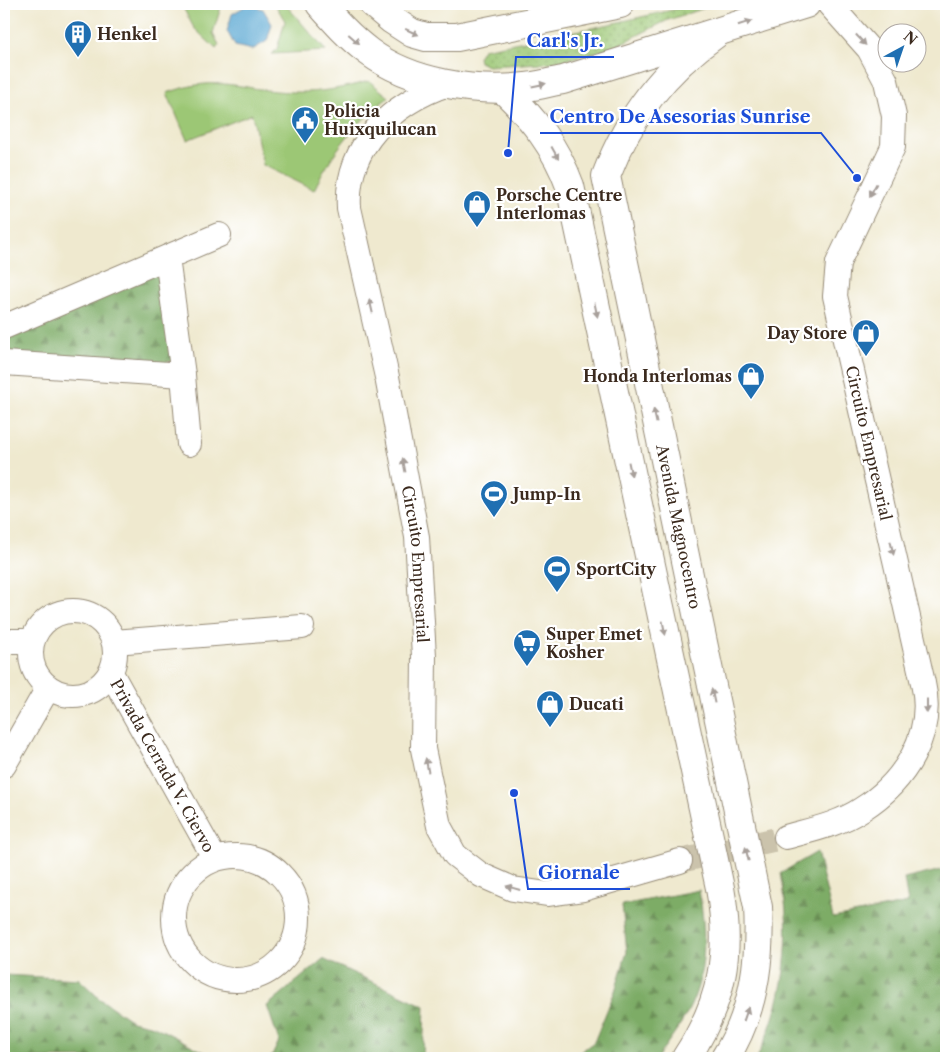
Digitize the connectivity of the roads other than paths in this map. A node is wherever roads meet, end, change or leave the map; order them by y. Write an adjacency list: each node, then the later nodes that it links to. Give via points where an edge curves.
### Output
1 (320, 4): 7 (street, one-way to 7, via 370,53 410,73)
2 (373, 4): 3 (street, one-way to 3, via 412,33 426,37 457,37)
3 (620, 4)
4 (806, 4): 6 (street, one-way to 4)
5 (829, 4): 22 (street, Circuito Empresarial, one-way to 22, via 869,49 886,81 894,116 893,146 838,263 835,296 924,683 927,712 921,740 913,756 890,785 862,809 829,824)
6 (720, 31): 8 (street, one-way to 6, via 563,80); 26 (street, Avenida Magnocentro, one-way to 6, via 742,1026 752,996 758,967 758,908 606,176 624,134 652,90 688,55)
7 (448, 84): 8 (street); 24 (street, Circuito Empresarial, one-way to 7, via 583,889 547,894 513,890 481,875 455,855 440,826 423,749 424,656 418,537 387,377 349,208 348,188 353,166 375,131 409,101)
8 (503, 89): 25 (street, one-way to 25, via 538,126 554,150 570,186 720,888 726,938 721,980 711,1014)
9 (220, 235): 10 (street)
10 (167, 258): 11 (street); 13 (street)
11 (4, 327)
12 (4, 364): 13 (street)
13 (183, 375): 14 (street)
14 (189, 444)
15 (302, 627): 18 (street)
16 (4, 641): 17 (street)
17 (31, 641): 18 (street, via 42,622 62,611 84,611 103,622); 20 (street, via 32,667)
18 (114, 642): 19 (street, via 116,657)
19 (112, 672): 20 (street, via 95,690 71,696); 23 (street, Privada Cerrada V. Ciervo)
20 (48, 688): 21 (street)
21 (4, 765)
22 (786, 837)
23 (215, 859): 23 (street, Privada Cerrada V. Ciervo, via 188,877 174,907 177,939 195,966 210,974 225,981 258,978 285,960 299,930 296,897 278,870 248,856)
24 (680, 861)
25 (686, 1058)
26 (725, 1058)

